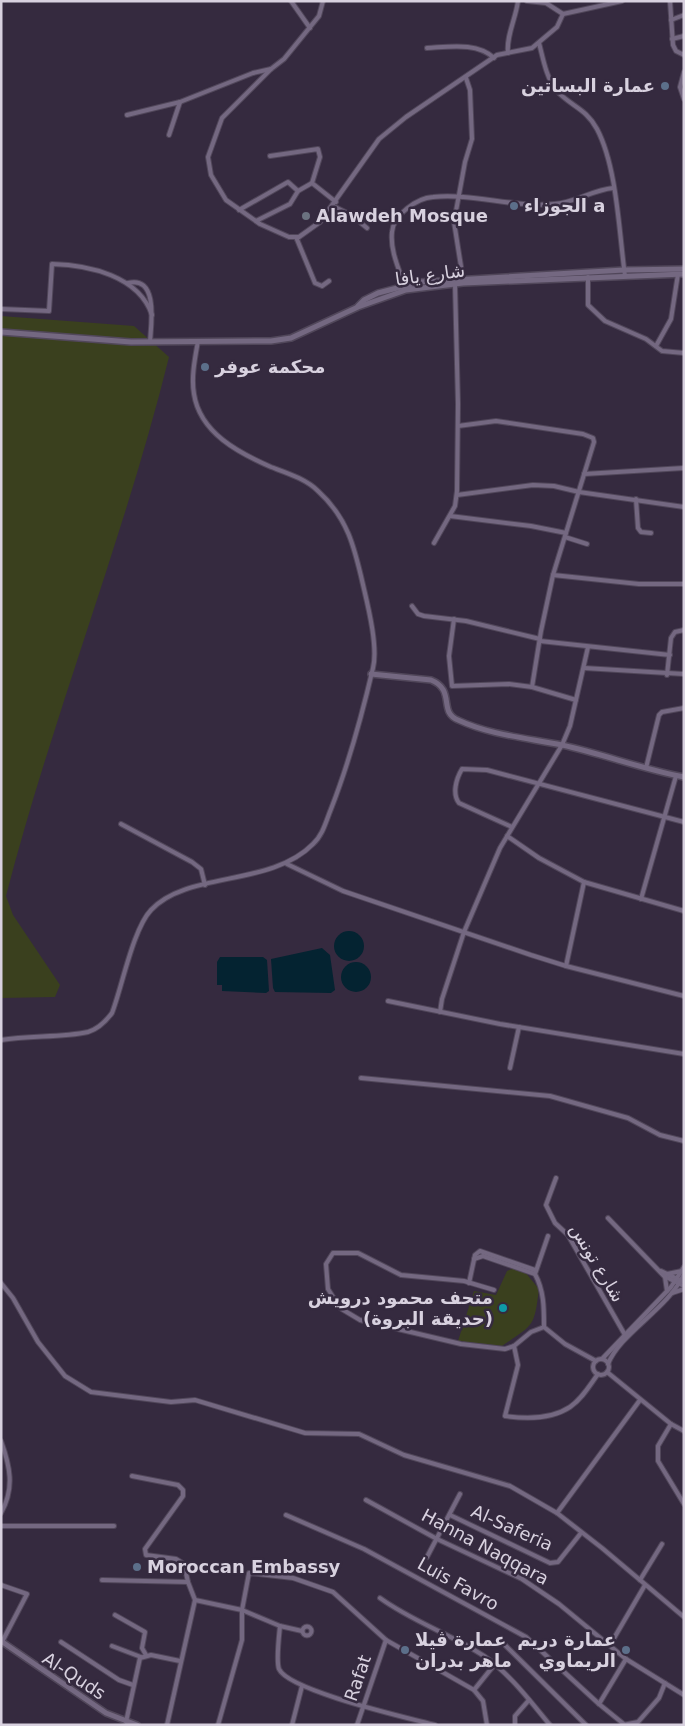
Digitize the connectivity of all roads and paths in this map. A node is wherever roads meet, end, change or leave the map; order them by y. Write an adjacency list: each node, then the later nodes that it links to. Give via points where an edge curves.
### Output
1 (291, 1): 11 (street)
2 (323, 1): 11 (street, via 319,16)
3 (518, 1): 16 (street)
4 (529, 1): 8 (street, via 546,3)
5 (622, 1): 7 (street)
6 (670, 1): 10 (street)
7 (607, 3): 8 (street)
8 (563, 14): 14 (street, via 557,27)
9 (684, 15): 10 (street)
10 (671, 20): 13 (street)
11 (310, 28): 19 (street, via 284,59)
12 (684, 36): 13 (street)
13 (672, 39): 17 (street, via 676,51)
14 (539, 43): 16 (street, via 532,48); 28 (street, via 552,84 565,98 585,111 598,131)
15 (427, 48): 18 (street, via 468,47 482,50)
16 (508, 53): 18 (street)
17 (684, 55)
18 (494, 58): 21 (street)
19 (271, 69): 23 (street); 32 (street, via 222,118 208,157 217,188)
20 (684, 72): 22 (street, via 680,86)
21 (466, 78): 30 (street, via 470,90 472,139); 31 (street, via 434,96 379,139)
22 (684, 100)
23 (180, 102): 24 (street); 25 (street)
24 (127, 116)
25 (169, 135)
26 (270, 156): 27 (street, via 318,149 320,158)
27 (312, 183): 29 (street); 31 (street)
28 (613, 188): 30 (street, via 555,204 508,204); 37 (street)
29 (298, 191): 32 (street, via 288,182); 33 (street, via 290,204)
30 (459, 197): 40 (street, via 454,231); 44 (street, via 431,197 411,205 395,222 391,242)
31 (335, 204): 34 (street); 35 (street, via 320,222)
32 (239, 210): 33 (street)
33 (256, 221): 35 (street)
34 (367, 228)
35 (296, 237): 41 (street, via 315,283 322,286)
36 (684, 269): 37 (street)
37 (625, 273): 38 (street, شارع يافا); 39 (street, شارع يافا); 40 (street)
38 (681, 274): 50 (street, via 671,319)
39 (588, 277): 43 (street, شارع يافا); 50 (street, via 588,305 604,320)
40 (463, 279): 44 (street)
41 (329, 281)
42 (128, 283): 45 (street, via 79,265 52,264 49,312); 46 (street, via 146,300); 46 (street, via 138,283 148,292)
43 (455, 284): 44 (street, شارع يافا); 52 (street)
44 (405, 288): 48 (street, شارع يافا, via 291,338 250,342)
45 (1, 309)
46 (152, 315): 49 (street)
47 (1, 332): 49 (street, شارع يافا)
48 (198, 341): 49 (street, شارع يافا); 73 (street, via 194,392 202,417 224,443 318,490 342,519 353,539 369,607 374,654)
49 (150, 342)
50 (656, 346): 51 (street, via 671,353)
51 (684, 353)
52 (458, 426): 54 (street, via 496,421 590,436 594,442); 56 (street)
53 (684, 468): 54 (street)
54 (584, 474): 55 (street)
55 (579, 492): 56 (street, via 554,486 533,486); 57 (street); 61 (street)
56 (457, 496): 59 (street)
57 (636, 499): 58 (street); 60 (street, via 638,528 641,532)
58 (684, 507)
59 (450, 516): 61 (street, via 531,526); 62 (street)
60 (651, 533)
61 (565, 535): 63 (street); 64 (street)
62 (434, 543)
63 (587, 544)
64 (553, 575): 65 (street, via 647,584); 69 (street)
65 (684, 584)
66 (412, 606): 67 (street, via 418,614)
67 (454, 619): 69 (street); 76 (street, via 449,656 452,686 509,684)
68 (684, 630): 71 (street, via 675,632 670,638)
69 (540, 640): 70 (street); 76 (street)
70 (588, 647): 71 (street); 72 (street)
71 (670, 655): 75 (street)
72 (584, 668): 75 (street); 77 (street)
73 (371, 674): 79 (street, via 431,680 439,683 446,692 447,712 456,720 487,731); 89 (street, via 347,763 322,832 314,843)
74 (684, 674): 75 (street)
75 (667, 675)
76 (532, 687): 77 (street)
77 (576, 700): 79 (street)
78 (684, 708): 80 (street, via 659,715)
79 (562, 745): 80 (street); 83 (street)
80 (646, 768): 81 (street)
81 (676, 776): 82 (street); 84 (street)
82 (684, 777)
83 (538, 785): 84 (street); 87 (street); 87 (street, via 487,770 464,768 459,774 455,798 459,804)
84 (664, 817): 85 (street); 92 (street)
85 (684, 822)
86 (120, 824): 91 (street, via 192,862 201,869)
87 (512, 827): 88 (street)
88 (507, 836): 90 (street); 94 (street)
89 (287, 864): 91 (street); 94 (street, via 343,890)
90 (584, 882): 92 (street); 95 (street)
91 (205, 885): 100 (street, via 171,896 152,909 137,937 112,1013 97,1028 88,1032)
92 (641, 899): 93 (street)
93 (684, 911)
94 (464, 932): 95 (street); 98 (street)
95 (566, 966): 96 (street)
96 (684, 996)
97 (388, 1001): 98 (street)
98 (440, 1012): 99 (street)
99 (519, 1027): 101 (street); 102 (street)
100 (1, 1040)
101 (684, 1054)
102 (510, 1068)
103 (361, 1078): 104 (street, via 550,1096 628,1118 660,1134)
104 (684, 1141)
105 (556, 1178): 119 (street, شارع تونس, via 546,1205 549,1214 568,1235)
106 (608, 1218): 110 (street)
107 (548, 1236): 109 (street)
108 (683, 1271): 110 (street); 111 (street)
109 (535, 1272): 113 (street, via 483,1256 474,1258); 118 (street, via 544,1298)
110 (666, 1276): 111 (street); 116 (street)
111 (679, 1282): 114 (street); 116 (street); 117 (street)
112 (1, 1283): 135 (street, via 38,1342 65,1376 90,1392 171,1402 195,1400 305,1433 359,1434 404,1455 510,1486)
113 (469, 1283): 115 (street); 120 (street, via 401,1275 358,1253 333,1253 327,1260 325,1272 331,1296 353,1318 461,1344 505,1349)
114 (684, 1287): 117 (street)
115 (494, 1290)
116 (667, 1291): 119 (street)
117 (672, 1293): 123 (street, via 618,1348)
118 (544, 1327): 120 (street, via 531,1332); 122 (street, via 565,1344)
119 (625, 1335): 121 (street)
120 (514, 1346): 125 (street, via 518,1365 505,1416 536,1418 570,1407)
121 (602, 1359): 122 (street); 123 (street)
122 (596, 1361): 125 (street, via 594,1368)
123 (608, 1364): 124 (street)
124 (607, 1372): 125 (street); 126 (street)
125 (598, 1374)
126 (640, 1400): 127 (street); 135 (street)
127 (671, 1424): 128 (street); 133 (street, via 658,1446 658,1461)
128 (684, 1431)
129 (1, 1441): 134 (street, via 11,1489)
130 (132, 1476): 146 (street, via 182,1488 183,1496 144,1551 149,1557 181,1562 186,1568)
131 (460, 1494): 137 (street)
132 (366, 1500): 141 (street, Hanna Naqqara)
133 (684, 1504)
134 (1, 1513)
135 (557, 1514): 140 (street)
136 (286, 1515): 173 (street, Luis Favro, via 364,1548 526,1637)
137 (450, 1515): 140 (street, Al-Saferia, via 550,1563 558,1562); 141 (street)
138 (1, 1526): 139 (street)
139 (114, 1526)
140 (581, 1533): 145 (street)
141 (437, 1539): 143 (street); 160 (street, Hanna Naqqara, via 522,1579)
142 (662, 1544): 145 (street)
143 (427, 1557)
144 (102, 1580): 146 (street)
145 (640, 1580): 148 (street)
146 (188, 1582): 150 (street)
147 (1, 1585): 157 (street, via 27,1594)
148 (645, 1585): 153 (street); 160 (street)
149 (380, 1598): 166 (street, via 400,1613)
150 (195, 1600): 151 (street); 165 (street)
151 (242, 1610): 154 (street); 156 (street, via 248,1573 293,1578 333,1592); 178 (street, via 241,1645)
152 (116, 1614): 162 (street, via 145,1632 142,1648)
153 (684, 1617)
154 (280, 1626): 155 (street); 169 (street, via 279,1668)
155 (302, 1631)
156 (386, 1640): 170 (street); 174 (street, Rafat)
157 (2, 1642): 175 (street, Al-Quds, via 106,1713)
158 (61, 1642): 168 (street, via 119,1680)
159 (505, 1645): 185 (street)
160 (610, 1645): 164 (street, Hanna Naqqara)
161 (112, 1646): 163 (street)
162 (146, 1655): 163 (street); 165 (street)
163 (141, 1658): 168 (street)
164 (626, 1659): 167 (street, Hanna Naqqara); 173 (street)
165 (180, 1661): 177 (street)
166 (495, 1664): 170 (street); 172 (street)
167 (665, 1683): 171 (street, Hanna Naqqara); 186 (street, via 658,1698 638,1722)
168 (133, 1685): 175 (street)
169 (302, 1686): 174 (street); 179 (street)
170 (474, 1690): 182 (street, via 483,1701)
171 (684, 1695)
172 (529, 1700): 183 (street, via 515,1716); 184 (street)
173 (599, 1704): 186 (street, Luis Favro)
174 (362, 1706): 180 (street, Rafat); 181 (street)
175 (126, 1722): 176 (street, Al-Quds)
176 (137, 1725)
177 (167, 1725)
178 (218, 1725)
179 (292, 1725)
180 (357, 1725)
181 (435, 1725)
182 (486, 1725)
183 (515, 1725)
184 (550, 1725)
185 (586, 1725)
186 (624, 1725)

